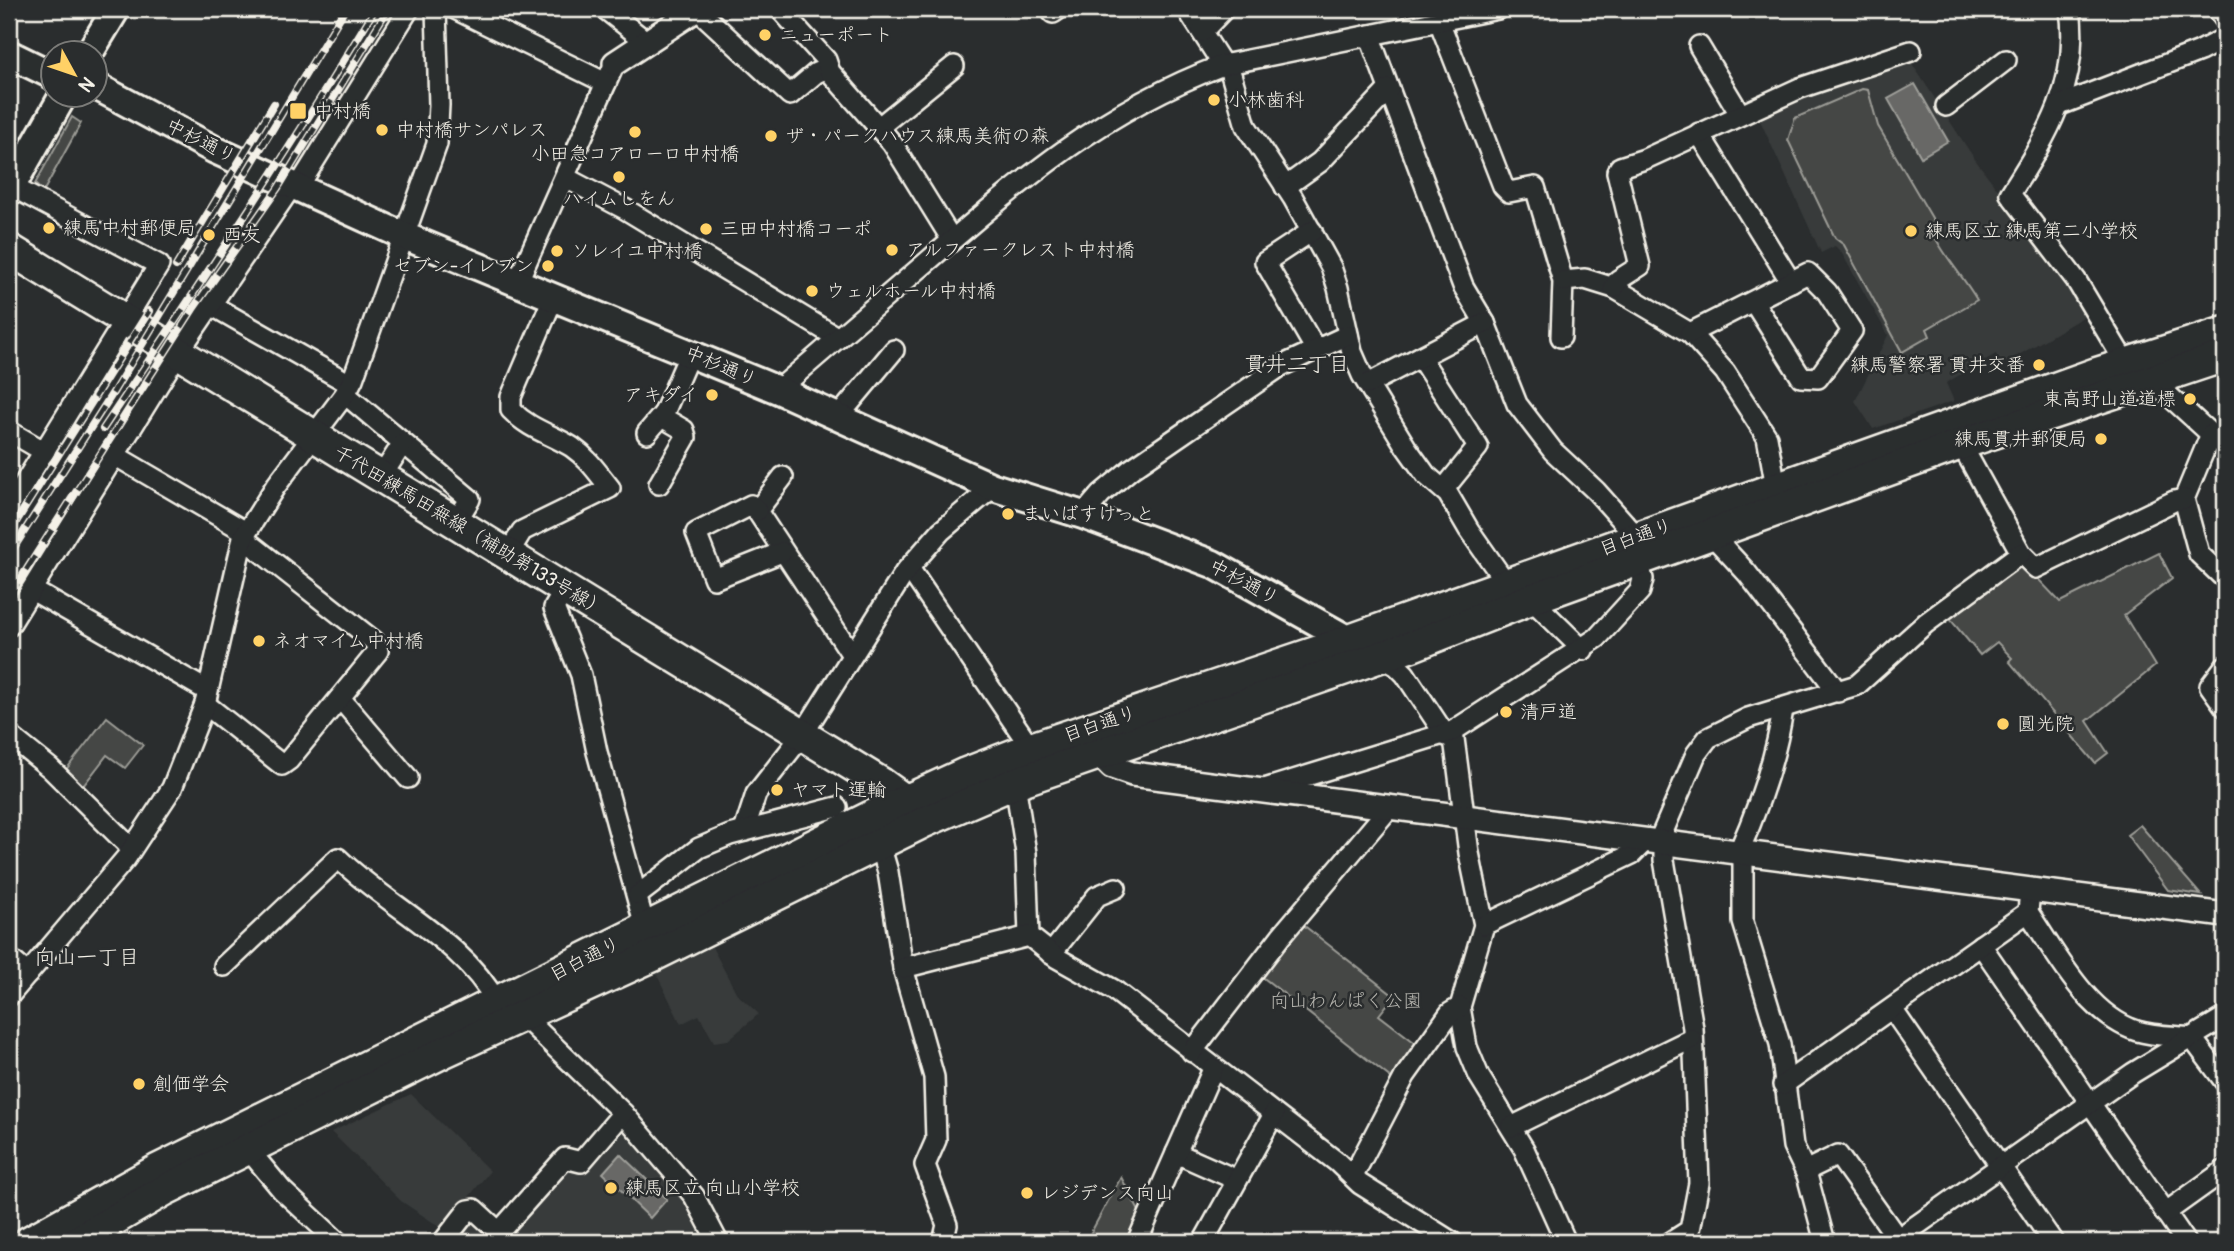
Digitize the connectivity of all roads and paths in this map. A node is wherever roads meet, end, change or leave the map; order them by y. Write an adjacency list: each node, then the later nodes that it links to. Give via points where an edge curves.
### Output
1 (116, 9): 20 (main road)
2 (409, 9): 43 (street)
3 (436, 9): 45 (street, via 437,144)
4 (455, 9): 31 (street)
5 (605, 9): 22 (street)
6 (697, 9): 22 (street); 30 (street, via 790,94)
7 (780, 9): 30 (street)
8 (1050, 9): 9 (street, via 1053,13)
9 (1059, 9)
10 (1187, 9): 18 (street)
11 (1224, 9): 18 (street)
12 (1498, 9): 15 (street)
13 (2070, 9): 34 (street, via 2073,57)
14 (2217, 9): 17 (street)
15 (1469, 11): 16 (street)
16 (1439, 20): 19 (street); 49 (street, via 1503,186 1509,192 1535,187)
17 (2225, 20)
18 (1202, 32): 27 (street)
19 (1369, 35): 27 (street); 32 (street)
20 (98, 38)
21 (2225, 38): 34 (street)
22 (647, 42): 31 (street)
23 (1699, 47): 37 (street)
24 (1911, 51): 37 (street, via 1800,88)
25 (9, 54): 29 (main road)
26 (2006, 60): 35 (street)
27 (1226, 65): 41 (street, via 1247,126); 46 (street, via 1185,79 1069,144)
28 (954, 66): 38 (street)
29 (38, 68)
30 (828, 68): 38 (street)
31 (611, 73): 40 (street)
32 (1389, 89): 41 (street, via 1320,162); 56 (street, via 1463,286)
33 (108, 93): 43 (main road, 中杉通り)
34 (2060, 105): 68 (street, via 2050,131 2010,194 2076,280)
35 (1946, 106)
36 (56, 108): 42 (main road)
37 (1740, 114): 39 (street)
38 (878, 127): 46 (street, via 911,169)
39 (1699, 133): 50 (street); 51 (street, via 1620,167 1617,173 1640,267 1618,280)
40 (566, 178): 48 (street); 61 (street)
41 (1285, 187): 44 (street)
42 (10, 188): 55 (street, via 159,265)
43 (294, 188): 45 (main road, 中杉通り); 54 (street)
44 (1311, 231): 59 (street, via 1338,288); 63 (street, via 1265,262)
45 (402, 235): 48 (main road, 中杉通り); 70 (street)
46 (952, 240): 61 (street)
47 (9, 249): 55 (main road, 千代田練馬田無線（補助第133号線）)
48 (518, 281): 52 (main road, 中杉通り)
49 (1563, 281): 51 (street, via 1585,279); 60 (street)
50 (1791, 282): 53 (street); 53 (street, via 1808,273 1827,292 1852,331 1818,378 1801,377)
51 (1614, 288): 58 (street)
52 (554, 296): 65 (main road, 中杉通り); 98 (street, via 511,397 511,410 589,460 610,488 522,531)
53 (1754, 301): 58 (street)
54 (211, 306): 64 (street); 70 (street)
55 (125, 322): 64 (main road, 千代田練馬田無線（補助第133号線）); 80 (street)
56 (1485, 323): 67 (street); 95 (street, via 1517,404 1553,451 1596,491)
57 (2225, 332): 68 (main road, 目白通り)
58 (1690, 333): 86 (street, via 1725,372 1767,437)
59 (1348, 335): 63 (street); 69 (street)
60 (1561, 337)
61 (838, 338): 71 (street)
62 (894, 350): 73 (street)
63 (1316, 350): 91 (street, via 1281,366 1131,469)
64 (178, 352): 76 (main road, 千代田練馬田無線（補助第133号線）); 81 (street)
65 (690, 353): 71 (main road, 中杉通り); 72 (street)
66 (2225, 356): 68 (main road, 目白通り)
67 (1420, 357): 69 (street); 87 (street, via 1478,447)
68 (2137, 372): 77 (street); 79 (main road, 目白通り); 86 (main road, 目白通り)
69 (1368, 384): 87 (street, via 1426,474)
70 (347, 389): 76 (street); 78 (street)
71 (778, 390): 73 (main road, 中杉通り)
72 (664, 413): 75 (street); 84 (street, via 686,433)
73 (838, 417): 85 (main road, 中杉通り)
74 (9, 431): 80 (street)
75 (647, 433)
76 (313, 436): 82 (main road, 千代田練馬田無線（補助第133号線）); 93 (street)
77 (2218, 441): 88 (street)
78 (403, 443): 82 (street); 92 (street, via 470,499)
79 (1961, 444): 94 (main road, 目白通り); 97 (street)
80 (45, 452): 89 (street)
81 (116, 456): 93 (street); 103 (street)
82 (382, 477): 92 (main road, 千代田練馬田無線（補助第133号線）)
83 (783, 477): 90 (street)
84 (659, 484)
85 (993, 487): 91 (main road, 中杉通り); 99 (street, via 941,531)
86 (1776, 487): 95 (main road, 目白通り)
87 (1444, 489): 101 (street)
88 (2184, 499): 97 (street, via 2036,568); 100 (street, via 2199,554)
89 (9, 508)
90 (757, 511): 96 (street); 96 (street, via 751,505 696,533 714,579)
91 (1083, 514): 106 (main road, 中杉通り, via 1213,564)
92 (456, 522): 98 (main road, 千代田練馬田無線（補助第133号線）)
93 (245, 535): 112 (street); 113 (street, via 374,641 378,651)
94 (1712, 535): 95 (main road, 目白通り); 111 (street, via 1747,573)
95 (1637, 549): 101 (main road, 目白通り); 104 (main road, 目白通り); 107 (street, via 1643,579 1637,597)
96 (782, 552): 108 (street)
97 (2021, 553): 111 (street, via 1926,623 1857,685)
98 (508, 554): 102 (main road, 千代田練馬田無線（補助第133号線）)
99 (909, 568): 108 (street); 120 (street)
100 (2225, 579)
101 (1506, 583): 106 (main road, 目白通り)
102 (565, 589): 117 (main road, 千代田練馬田無線（補助第133号線）); 135 (street, via 554,608 581,675 611,806)
103 (32, 590): 105 (street); 112 (street)
104 (1531, 599): 107 (street); 109 (main road, 目白通り)
105 (9, 626)
106 (1349, 640): 109 (street); 119 (main road, 目白通り)
107 (1583, 649): 116 (street)
108 (852, 655): 117 (street)
109 (1379, 656): 116 (street, via 1405,674); 119 (main road, 目白通り)
110 (2225, 666): 114 (street, via 2210,686)
111 (1838, 692): 115 (street)
112 (206, 697): 113 (street, via 282,765); 131 (street, via 173,788)
113 (340, 698): 121 (street)
114 (2225, 707)
115 (1783, 709): 129 (street, via 1748,718 1707,738); 132 (street)
116 (1449, 733): 123 (street); 127 (street)
117 (803, 734): 126 (main road, 千代田練馬田無線（補助第133号線）); 128 (street, via 756,794)
118 (9, 735): 131 (street)
119 (1089, 743): 120 (main road, 目白通り); 122 (main road, 目白通り); 123 (street, via 1112,767 1132,774)
120 (1031, 748): 126 (main road, 目白通り)
121 (408, 778)
122 (1015, 783): 126 (main road, 目白通り); 139 (street, via 1026,853)
123 (1256, 791): 125 (street)
124 (837, 807): 128 (street)
125 (1390, 807): 127 (street); 154 (street, via 1281,936)
126 (914, 812): 130 (main road, 目白通り); 140 (main road, 目白通り)
127 (1465, 816): 129 (street); 138 (street)
128 (744, 831): 135 (street, via 699,848)
129 (1656, 841): 132 (street); 138 (street); 153 (street, via 1664,860 1693,1028)
130 (880, 845): 140 (main road, 目白通り); 145 (street)
131 (131, 847): 146 (street)
132 (1741, 852): 134 (street); 157 (street, via 1742,922 1780,1044)
133 (1116, 888): 142 (street, via 1097,896)
134 (2031, 889): 136 (street); 137 (street)
135 (638, 895): 140 (street)
136 (2028, 912): 141 (street); 152 (street, via 2087,996 2109,1015 2136,1031)
137 (2225, 915)
138 (1484, 925): 148 (street)
139 (1029, 936): 142 (street); 145 (street)
140 (650, 942): 149 (main road, 目白通り)
141 (1981, 945): 150 (street); 158 (street)
142 (1051, 954): 154 (street, via 1114,990)
143 (9, 958): 146 (street)
144 (224, 966): 149 (street, via 338,858 366,885 430,930)
145 (903, 968): 177 (street, via 934,1077 936,1140 925,1165 947,1225)
146 (28, 974): 147 (street)
147 (9, 996)
148 (1460, 1007): 161 (street, via 1467,1047 1479,1076); 167 (street, via 1450,1013 1405,1076)
149 (510, 1009): 159 (street); 162 (main road, 目白通り); 173 (main road, 目白通り, via 157,1170)
150 (1892, 1009): 157 (street); 164 (street)
151 (2225, 1017): 152 (street)
152 (2192, 1038): 156 (street); 158 (street)
153 (1691, 1039): 161 (street); 170 (street, via 1699,1183)
154 (1192, 1052): 155 (street)
155 (1213, 1069): 160 (street); 163 (street)
156 (2225, 1082)
157 (1783, 1085): 166 (street, via 1793,1146)
158 (2090, 1103): 164 (street); 169 (street)
159 (623, 1114): 175 (street, via 581,1162 565,1157 499,1232 474,1209 468,1210); 176 (street, via 698,1201)
160 (1274, 1114): 167 (street); 168 (street)
161 (1511, 1127): 181 (street)
162 (248, 1149): 171 (main road, 目白通り, via 165,1190); 174 (street, via 282,1190)
163 (1176, 1153): 168 (street); 178 (street)
164 (2000, 1165): 172 (street); 184 (street)
165 (2225, 1170): 169 (street)
166 (1805, 1171): 172 (street, via 1838,1155); 183 (street)
167 (1353, 1176): 180 (street)
168 (1237, 1180): 179 (street)
169 (2165, 1213): 185 (street)
170 (1695, 1236): 182 (street)
171 (88, 1240)
172 (1897, 1241)
173 (29, 1242)
174 (338, 1242)
175 (443, 1242)
176 (718, 1242)
177 (943, 1242)
178 (1137, 1242)
179 (1203, 1242)
180 (1452, 1242)
181 (1566, 1242)
182 (1671, 1242)
183 (1825, 1242)
184 (2053, 1242)
185 (2186, 1242)

